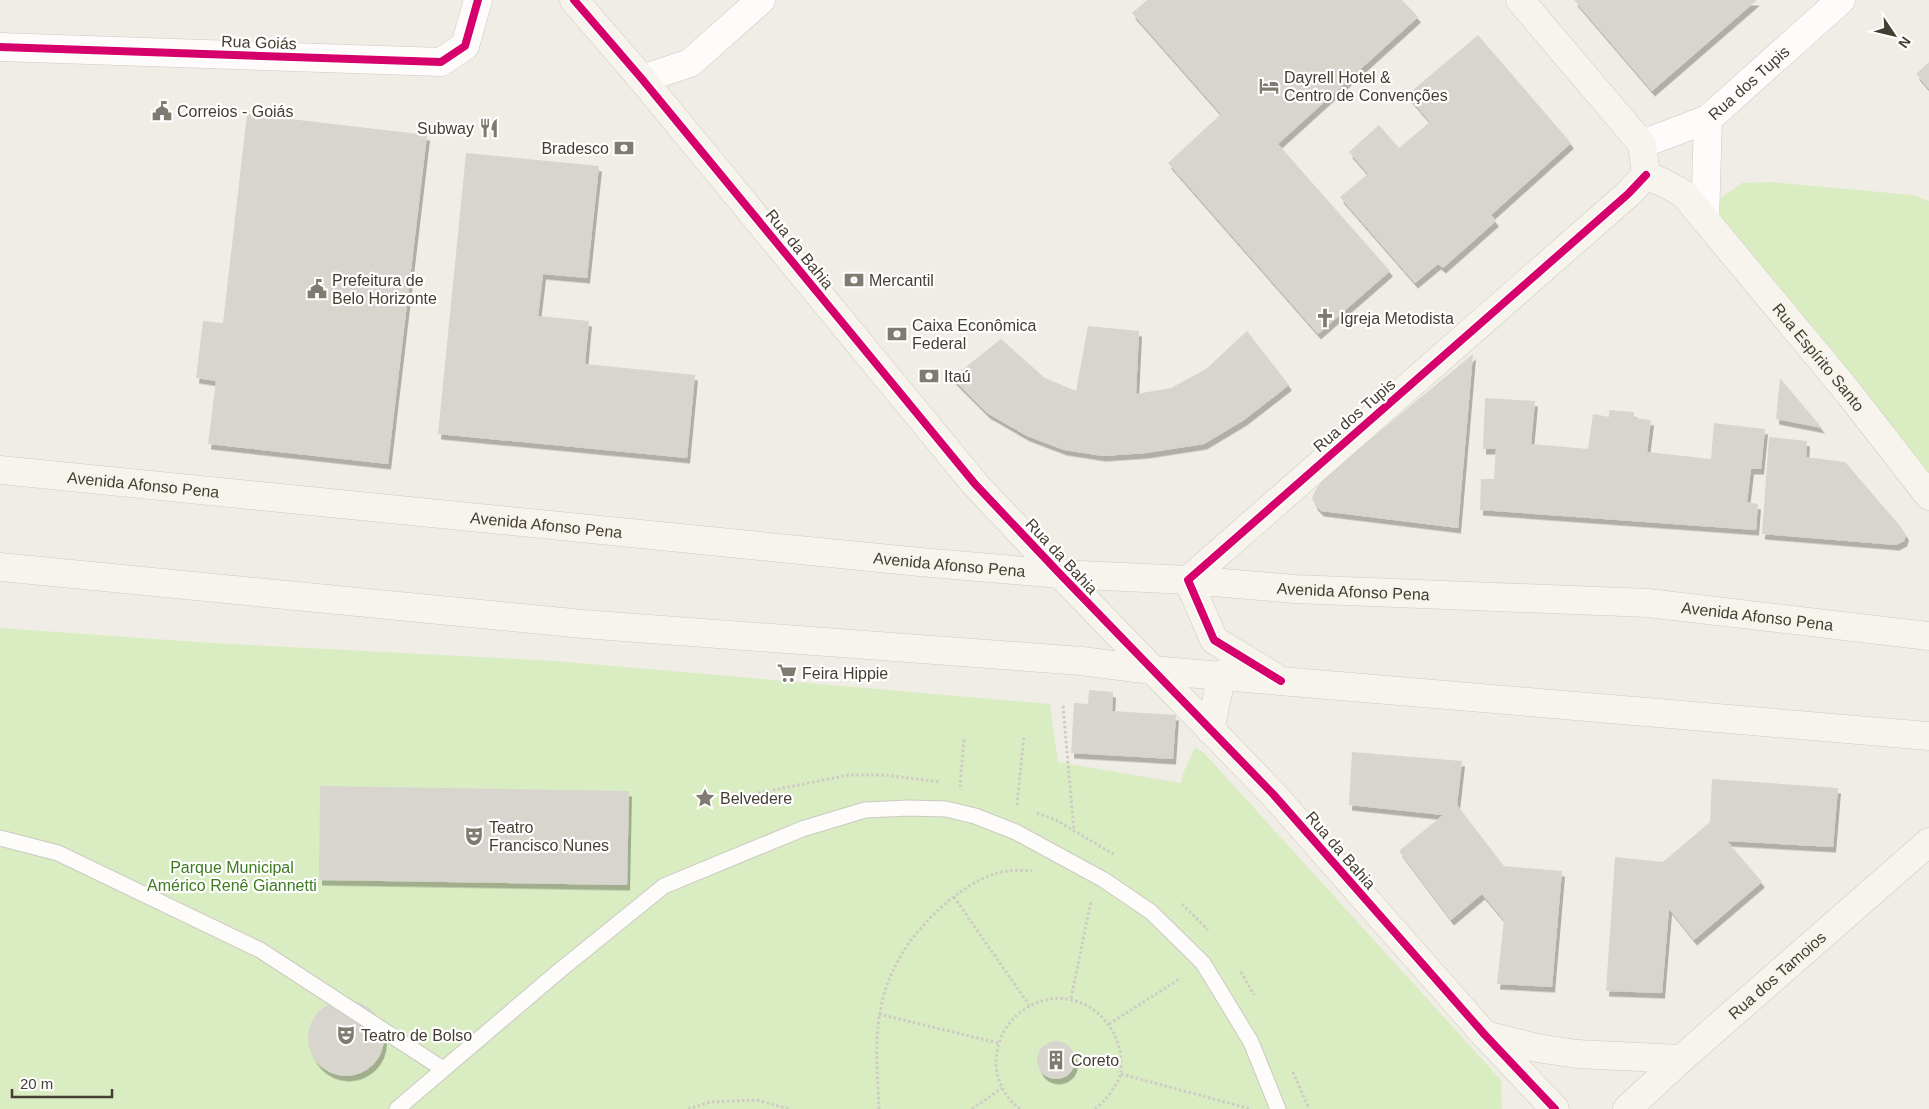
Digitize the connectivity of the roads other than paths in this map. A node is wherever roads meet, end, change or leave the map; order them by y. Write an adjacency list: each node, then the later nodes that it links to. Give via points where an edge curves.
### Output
1 (478, 0): 6 (street, Rua Goiás, via 465,46 441,62)
2 (574, 0): 7 (main road, Rua da Bahia)
3 (761, 0): 7 (street, via 690,63)
4 (1520, 0): 9 (main road)
5 (1842, 0): 8 (street, Rua dos Tupis)
6 (0, 47)
7 (642, 79): 15 (main road, Rua da Bahia, via 975,484)
8 (1708, 119): 9 (street, Rua dos Tupis); 11 (street)
9 (1642, 144): 10 (main road)
10 (1646, 176): 11 (main road, Rua Espírito Santo, via 1684,194); 16 (main road, Rua dos Tupis)
11 (1705, 220): 13 (main road, Rua Espírito Santo, via 1848,392)
12 (0, 470): 15 (main road, Avenida Afonso Pena)
13 (1929, 496)
14 (0, 567): 18 (main road, via 583,624 1082,660)
15 (1060, 574): 16 (main road, Avenida Afonso Pena); 18 (main road, Rua da Bahia)
16 (1188, 580): 17 (main road, Avenida Afonso Pena, via 1296,589 1648,603); 20 (main road, via 1214,640)
17 (1923, 631)
18 (1151, 670): 19 (main road); 21 (main road, Rua da Bahia)
19 (1222, 674): 20 (main road); 21 (main road)
20 (1281, 681): 22 (main road)
21 (1210, 730): 25 (main road, Rua da Bahia, via 1273,794)
22 (1925, 741)
23 (0, 838): 27 (lane, via 58,854 260,950)
24 (1929, 842): 26 (main road, Rua dos Tamoios)
25 (1485, 1035): 26 (main road, via 1577,1054); 28 (main road, Rua da Bahia)
26 (1681, 1059): 31 (main road, Rua dos Tamoios)
27 (443, 1068): 29 (lane); 30 (lane, via 664,886 802,829 865,810 946,809 1016,832 1104,880 1150,912 1203,963 1251,1042)
28 (1547, 1106)
29 (397, 1109)
30 (1278, 1109)
31 (1627, 1109)

